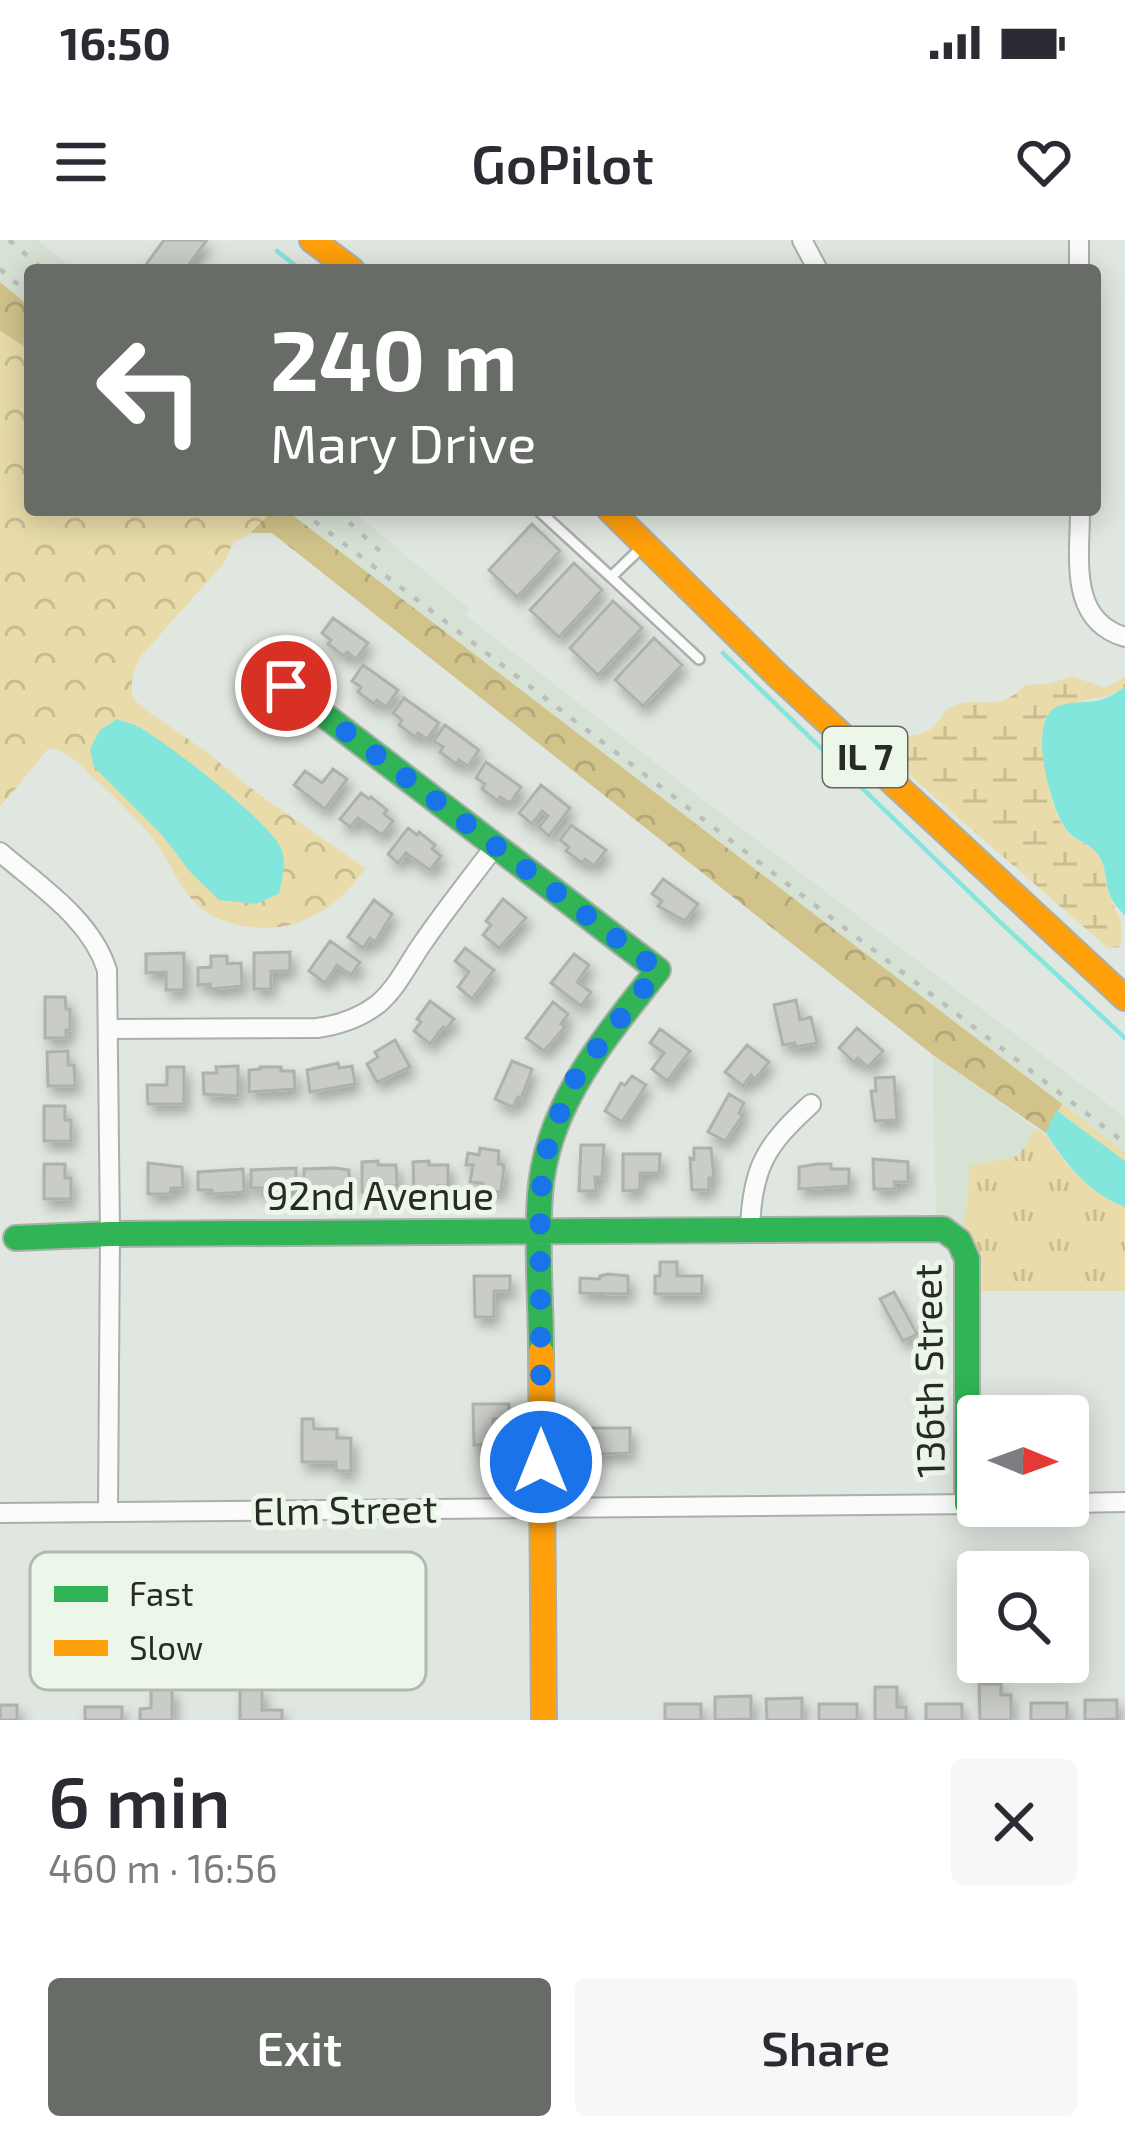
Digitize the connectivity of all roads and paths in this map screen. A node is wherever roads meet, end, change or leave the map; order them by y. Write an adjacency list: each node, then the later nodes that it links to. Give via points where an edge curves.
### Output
1 (312, 240): 2 (street)
2 (344, 264)
3 (545, 516): 7 (lane)
4 (616, 516): 6 (street, IL 7)
5 (1080, 516): 8 (street, via 1086,606 1095,622)
6 (645, 544): 7 (lane); 13 (street, IL 7)
7 (611, 577): 9 (lane)
8 (1125, 637)
9 (699, 659)
10 (286, 686): 11 (street)
11 (495, 846): 14 (street, via 391,991 346,1022); 17 (street, via 658,970 560,1109 543,1168)
12 (0, 852): 14 (street, via 93,938 107,970)
13 (1125, 998)
14 (108, 1029): 18 (street)
15 (811, 1104): 16 (street, via 762,1160)
16 (751, 1229): 17 (street, 92nd Avenue); 20 (street, 92nd Avenue, via 936,1227)
17 (541, 1231): 18 (street, 92nd Avenue); 25 (street)
18 (110, 1234): 19 (street, 92nd Avenue); 26 (street)
19 (16, 1238)
20 (958, 1238): 21 (street, 136th Street, via 968,1271)
21 (971, 1395)
22 (1125, 1502): 23 (street)
23 (1089, 1503)
24 (957, 1504): 25 (street, Elm Street)
25 (541, 1508): 26 (street, Elm Street); 28 (street)
26 (108, 1512): 27 (street, Elm Street)
27 (0, 1513)
28 (544, 1720)

